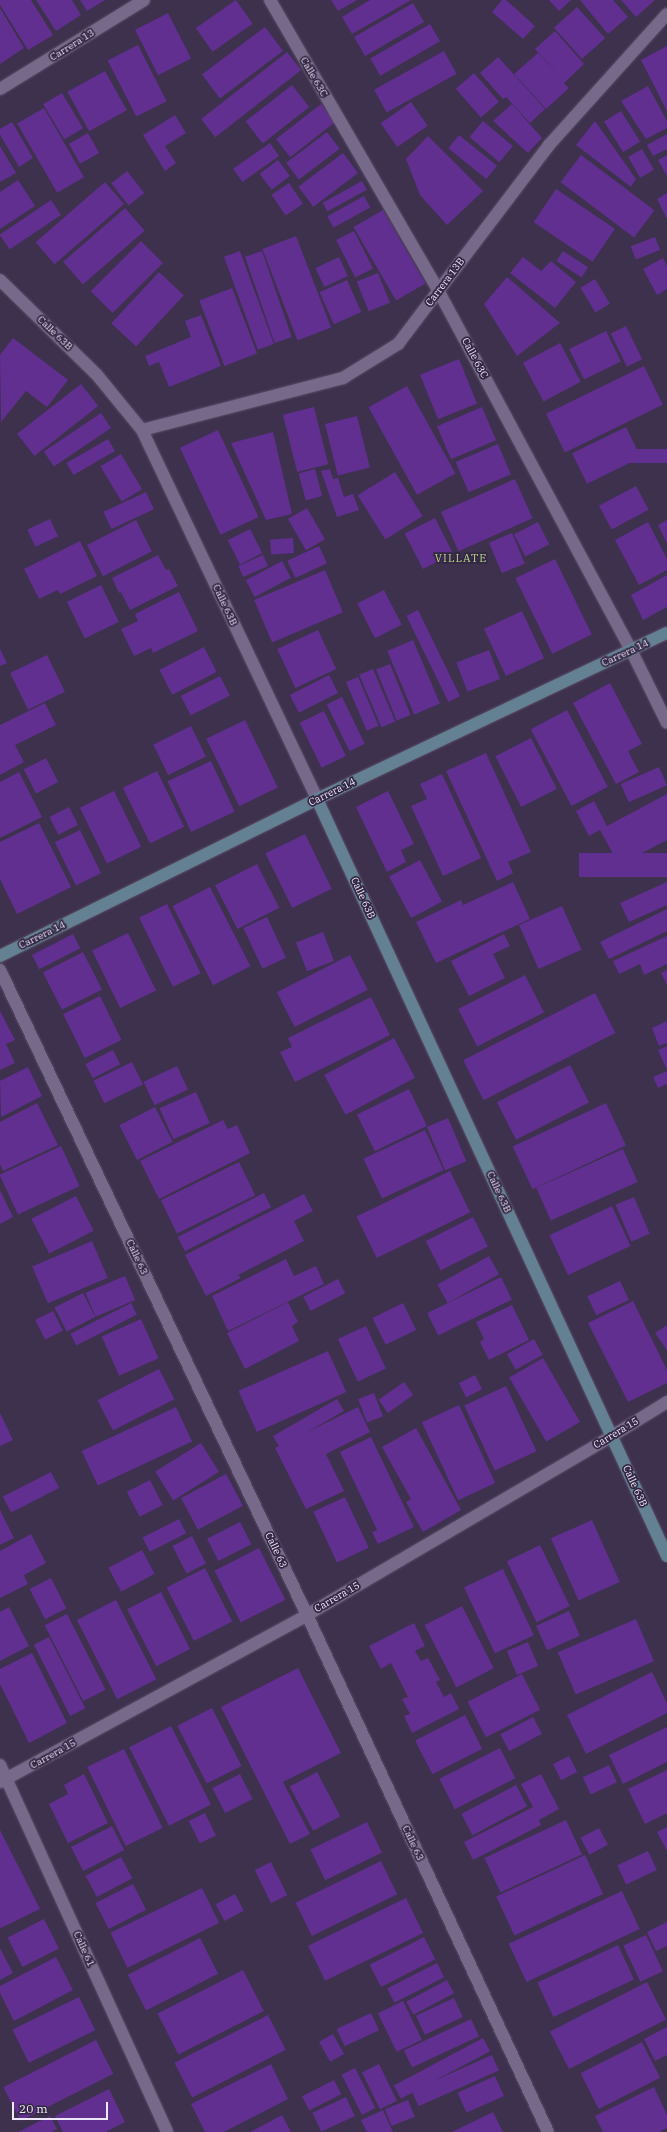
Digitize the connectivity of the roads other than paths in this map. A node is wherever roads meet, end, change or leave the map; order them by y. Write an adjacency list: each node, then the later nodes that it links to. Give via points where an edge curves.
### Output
1 (144, 0): 4 (street, Carrera 13)
2 (270, 0): 6 (street, Calle 63C)
3 (667, 14): 6 (street, Carrera 13B, via 549,145)
4 (0, 89)
5 (0, 280): 7 (street, Calle 63B, via 97,375)
6 (438, 290): 7 (street, Carrera 13B, via 398,344 343,378); 9 (street, Calle 63C)
7 (142, 430): 11 (street, Calle 63B)
8 (667, 633): 9 (street, Carrera 14)
9 (631, 650): 10 (street, Calle 63C); 11 (street, Carrera 14)
10 (667, 723)
11 (317, 799): 12 (street, Carrera 14); 15 (street, Calle 63B)
12 (0, 956)
13 (0, 970): 17 (street, Calle 63)
14 (667, 1402): 15 (street, Carrera 15)
15 (612, 1436): 16 (street, Calle 63B); 17 (street, Carrera 15)
16 (667, 1556)
17 (307, 1615): 19 (street, Carrera 15); 21 (street, Calle 63)
18 (0, 1765): 19 (street, Calle 61)
19 (3, 1780): 20 (street, Calle 61)
20 (167, 2132)
21 (548, 2132)

